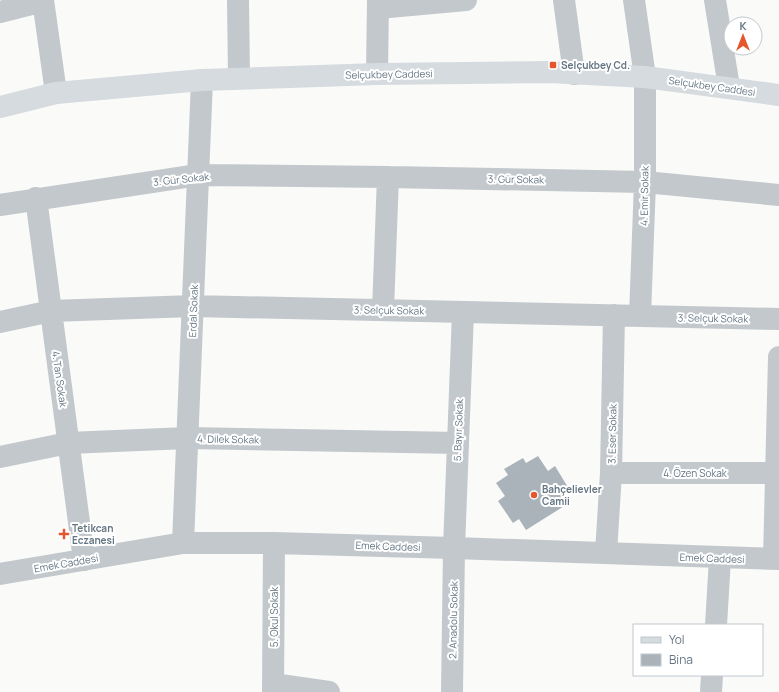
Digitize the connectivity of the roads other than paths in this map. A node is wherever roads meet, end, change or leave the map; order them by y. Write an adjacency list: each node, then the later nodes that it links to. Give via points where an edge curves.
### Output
1 (43, 0): 8 (street); 15 (street)
2 (238, 0): 12 (street)
3 (466, 0): 7 (street)
4 (564, 0): 10 (street)
5 (634, 0): 11 (street, 4. Emir Sokak)
6 (715, 0): 14 (street)
7 (378, 4): 9 (street)
8 (0, 12)
9 (377, 74): 10 (main road, Selçukbey Caddesi); 12 (main road, Selçukbey Caddesi)
10 (574, 74): 11 (main road, Selçukbey Caddesi)
11 (645, 77): 14 (main road, Selçukbey Caddesi); 20 (street, 4. Emir Sokak)
12 (239, 78): 13 (main road, Selçukbey Caddesi)
13 (202, 80): 15 (main road, Selçukbey Caddesi); 18 (street, Erdal Sokak)
14 (729, 87): 16 (main road, Selçukbey Caddesi)
15 (56, 93): 17 (main road, Selçukbey Caddesi)
16 (779, 95)
17 (0, 107)
18 (198, 175): 19 (street, 3. Gür Sokak); 22 (street, 3. Gür Sokak); 24 (street, Erdal Sokak)
19 (388, 177): 20 (street, 3. Gür Sokak); 25 (street)
20 (645, 182): 21 (street, 3. Gür Sokak); 29 (street, 4. Emir Sokak)
21 (779, 195)
22 (36, 198): 23 (street, 3. Gür Sokak); 26 (street, 4. Tan Sokak)
23 (0, 205)
24 (193, 306): 25 (street, 3. Selçuk Sokak); 26 (street, 3. Selçuk Sokak); 33 (street, Erdal Sokak)
25 (383, 310): 27 (street, 3. Selçuk Sokak)
26 (51, 311): 31 (street, 3. Selçuk Sokak); 34 (street, 4. Tan Sokak)
27 (463, 312): 28 (street, 3. Selçuk Sokak); 35 (street, 5. Bayır Sokak)
28 (614, 315): 29 (street, 3. Selçuk Sokak); 37 (street, 3. Eser Sokak)
29 (640, 316): 30 (street, 3. Selçuk Sokak)
30 (779, 319)
31 (0, 322)
32 (779, 357): 38 (street)
33 (187, 438): 34 (street, 4. Dilek Sokak); 35 (street, 4. Dilek Sokak); 39 (street, Erdal Sokak)
34 (68, 443): 36 (street, 4. Dilek Sokak); 45 (street, 4. Tan Sokak)
35 (458, 443): 41 (street, 5. Bayır Sokak)
36 (0, 457)
37 (611, 473): 38 (street, 4. Özen Sokak); 42 (street, 3. Eser Sokak)
38 (778, 473): 44 (street)
39 (183, 543): 40 (street, Emek Caddesi); 45 (street, Emek Caddesi)
40 (274, 543): 41 (street, Emek Caddesi); 49 (street, 5. Okul Sokak)
41 (454, 548): 42 (street, Emek Caddesi); 51 (street, 2. Anadolu Sokak)
42 (606, 553): 43 (street, Emek Caddesi)
43 (720, 558): 44 (street, Emek Caddesi); 47 (street)
44 (777, 559)
45 (84, 560): 46 (street, Emek Caddesi)
46 (0, 574)
47 (716, 624)
48 (712, 676): 52 (street)
49 (273, 688): 50 (street)
50 (329, 692)
51 (452, 692)
52 (711, 692)

